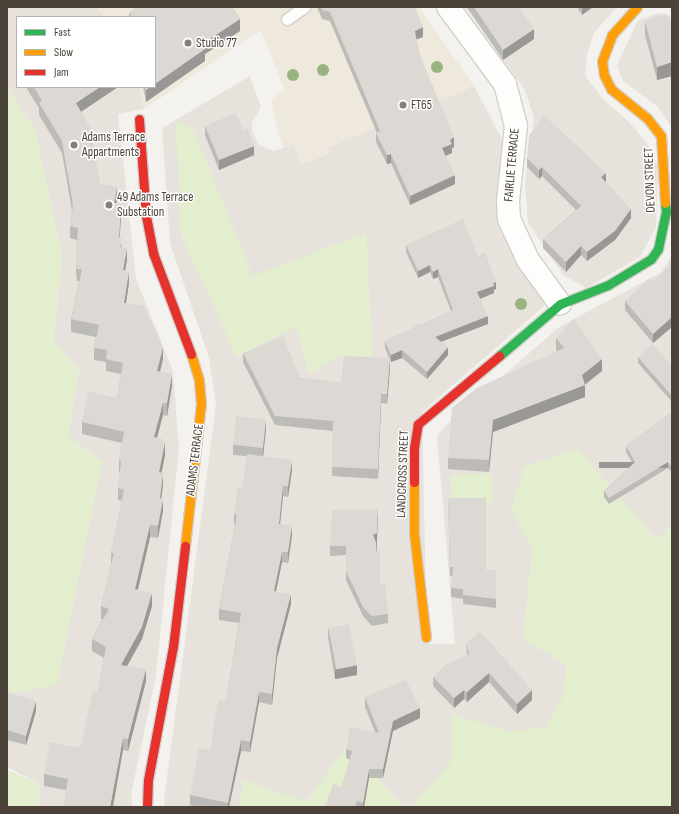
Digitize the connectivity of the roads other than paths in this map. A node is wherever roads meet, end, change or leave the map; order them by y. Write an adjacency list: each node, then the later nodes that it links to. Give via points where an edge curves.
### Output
1 (304, 7): 4 (lane)
2 (448, 7): 6 (street, FAIRLIE TERRACE, via 505,84 516,126 508,202 509,219 528,260)
3 (637, 7): 6 (street, DEVON STREET, via 612,35 605,49 603,68 611,88 647,118 661,136 666,212 661,237 651,259 641,266 608,285)
4 (287, 19)
5 (139, 119): 8 (street, ADAMS TERRACE, via 146,216 153,253 193,359 199,380 201,404 173,647 148,780)
6 (560, 304): 7 (street, LANDCROSS STREET, via 418,424 414,448 414,534)
7 (426, 637)
8 (147, 807)

